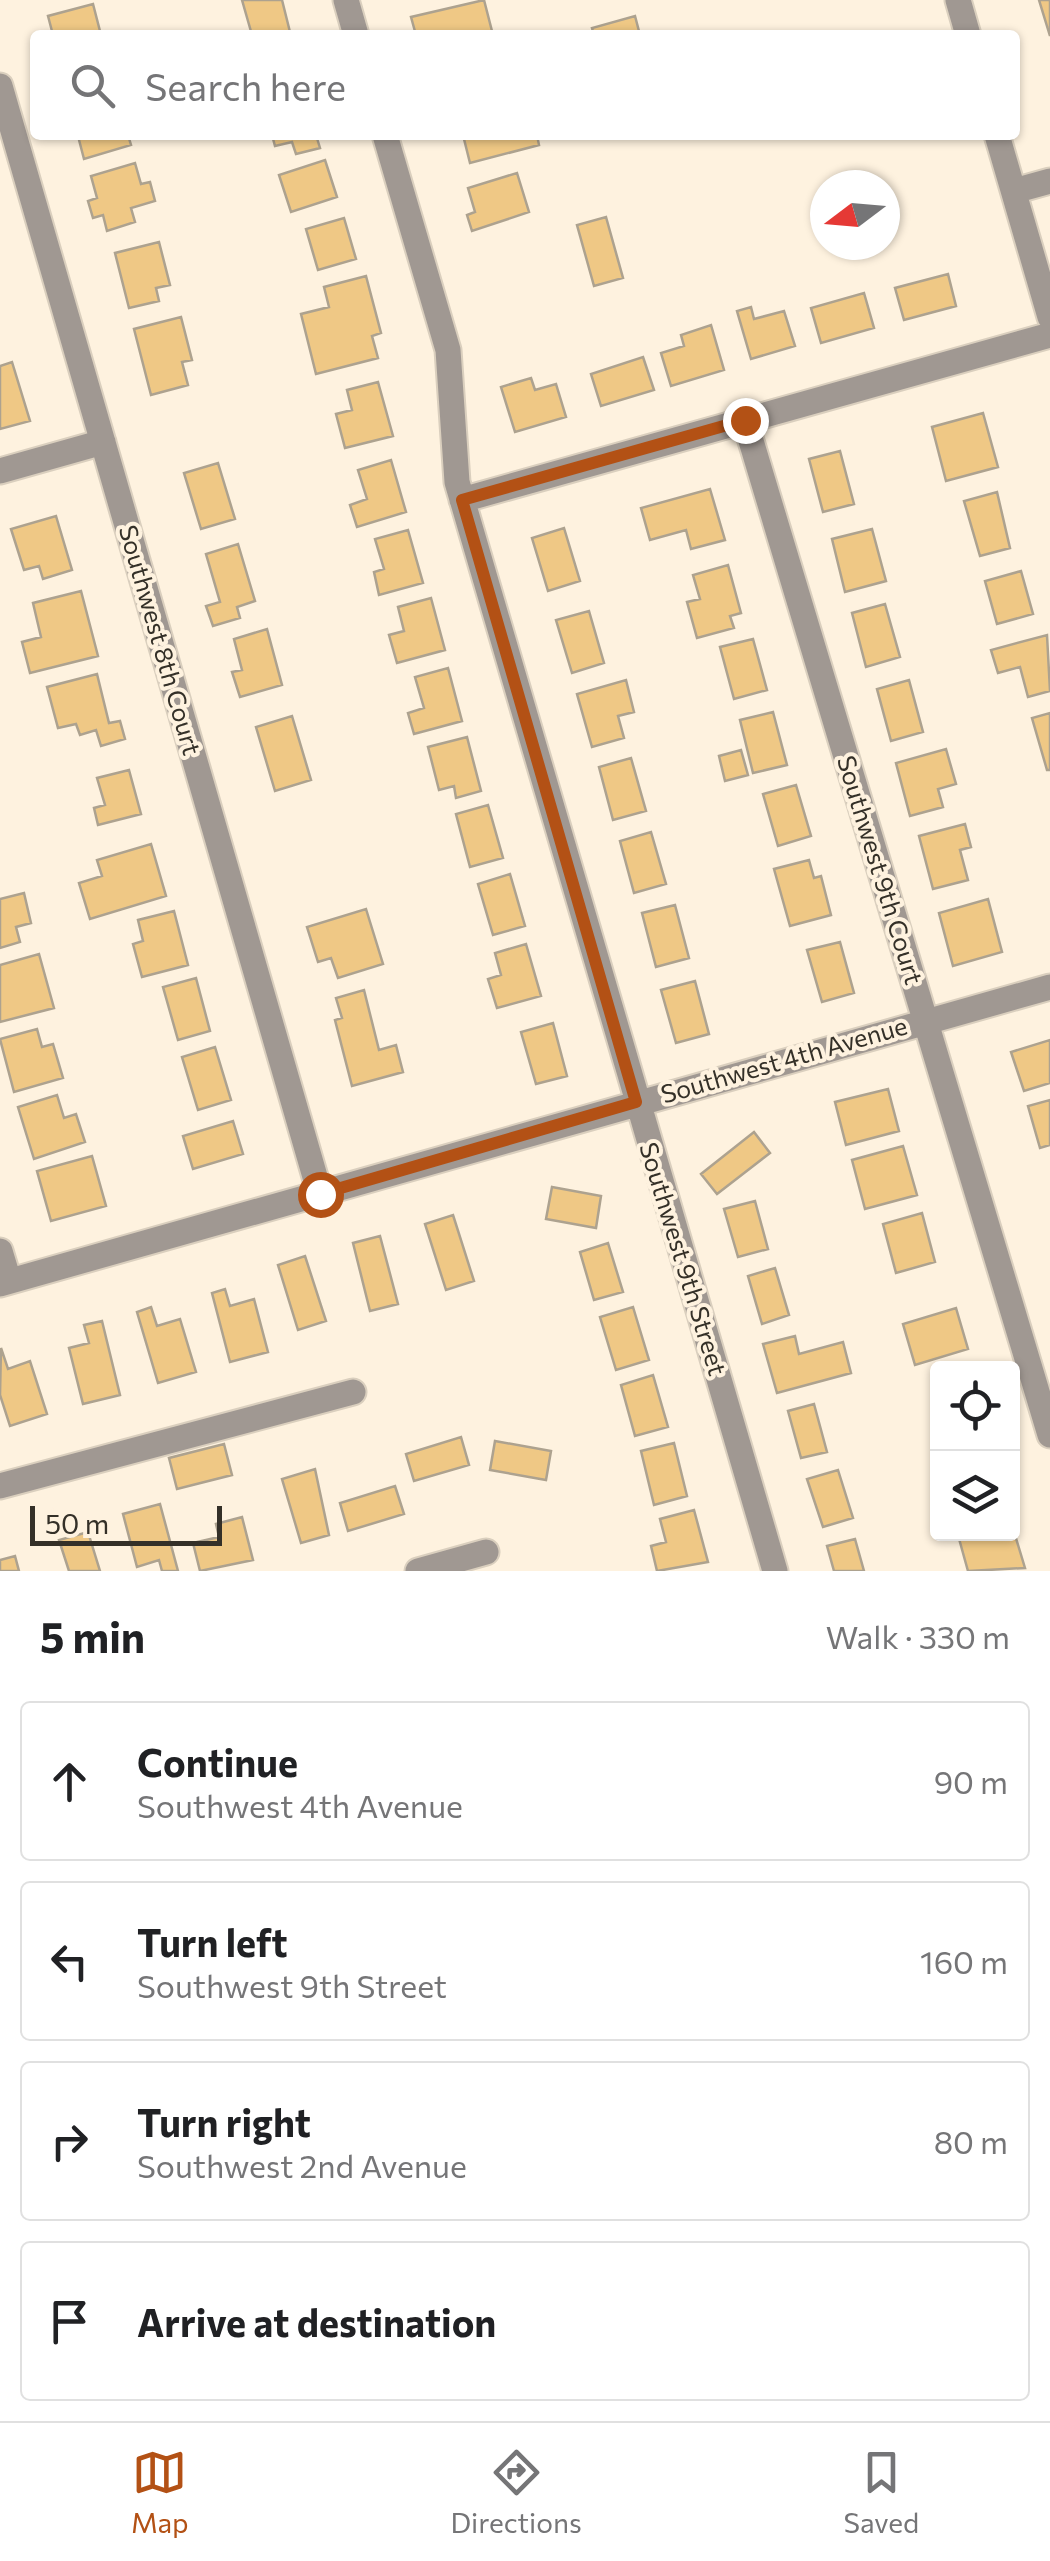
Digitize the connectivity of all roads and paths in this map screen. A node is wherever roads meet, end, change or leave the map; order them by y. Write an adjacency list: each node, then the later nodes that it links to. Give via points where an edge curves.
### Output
1 (346, 0): 3 (street)
2 (958, 0): 4 (street)
3 (355, 30)
4 (967, 30)
5 (0, 86): 13 (street, Southwest 8th Court)
6 (386, 140): 15 (street, Southwest 9th Street, via 448,350)
7 (999, 140): 9 (street)
8 (1050, 181): 9 (street)
9 (1014, 191): 10 (street)
10 (1050, 316)
11 (1050, 335): 12 (street)
12 (745, 420): 15 (street); 17 (street, Southwest 9th Court)
13 (103, 442): 14 (street); 19 (street, Southwest 8th Court)
14 (0, 471)
15 (462, 500): 18 (street, Southwest 9th Street)
16 (1050, 987): 17 (street, Southwest 4th Avenue)
17 (926, 1020): 18 (street, Southwest 4th Avenue); 23 (street, Southwest 9th Court)
18 (636, 1102): 19 (street, Southwest 4th Avenue); 27 (street, Southwest 9th Street)
19 (320, 1194): 21 (street, Southwest 4th Avenue)
20 (0, 1251): 21 (street)
21 (4, 1282)
22 (353, 1392): 24 (street)
23 (1050, 1435)
24 (0, 1486)
25 (486, 1552): 26 (street)
26 (418, 1571)
27 (775, 1571)

